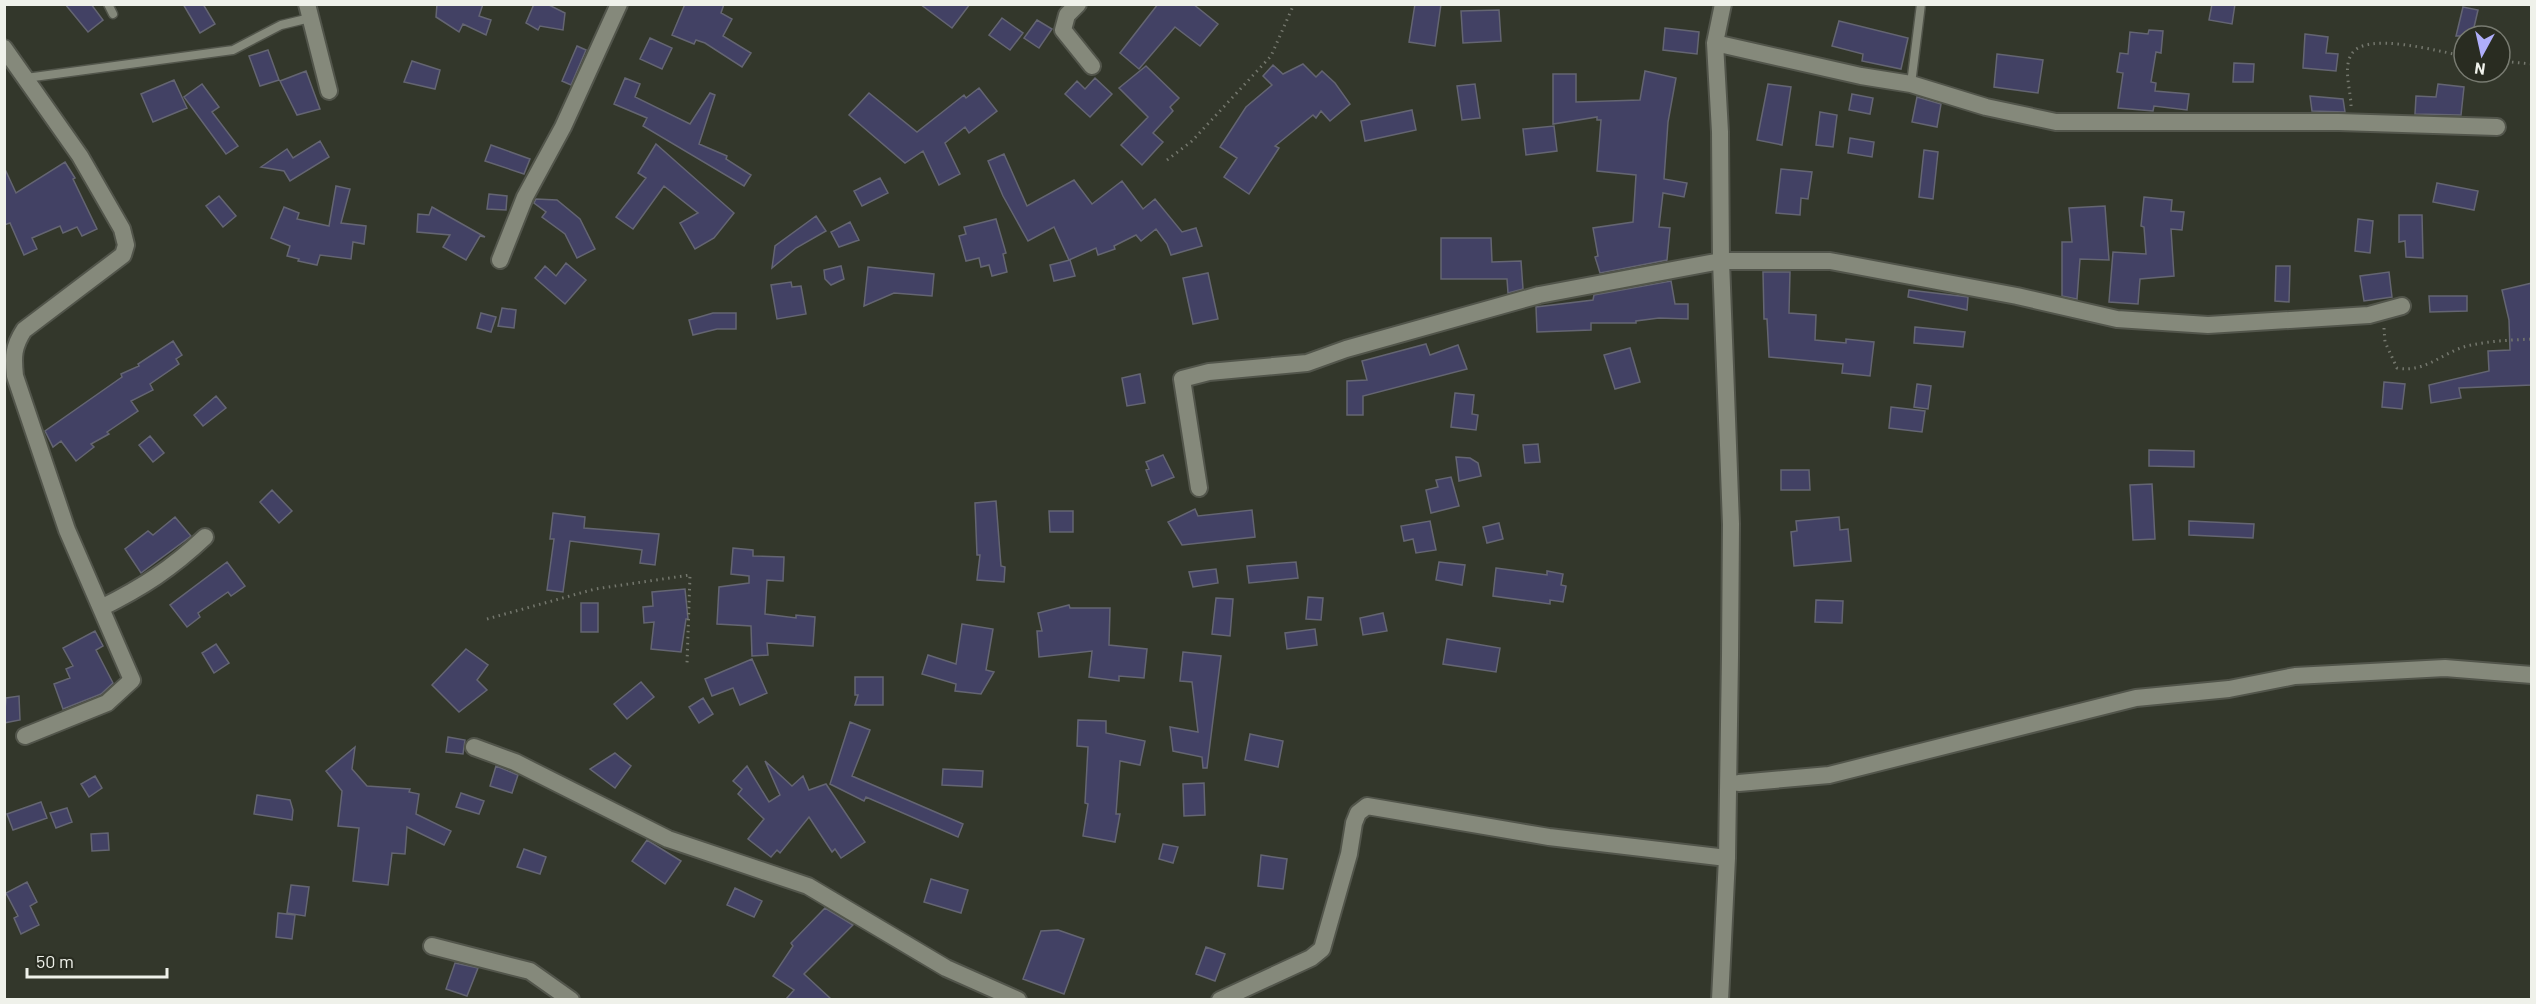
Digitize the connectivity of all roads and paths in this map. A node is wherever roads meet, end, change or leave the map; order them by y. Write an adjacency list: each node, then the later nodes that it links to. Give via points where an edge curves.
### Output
1 (108, 4): 8 (lane)
2 (619, 4): 21 (street, via 563,127 525,197)
3 (1078, 4): 14 (street, via 1067,15 1063,30)
4 (1294, 4): 20 (path, via 1271,56 1192,141)
5 (1723, 4): 9 (street)
6 (1921, 4): 16 (lane)
7 (309, 11): 15 (lane, via 232,50); 17 (street)
8 (113, 14)
9 (1714, 43): 16 (street); 22 (street, via 1720,132)
10 (4, 48): 15 (street)
11 (2452, 54): 18 (path, via 2373,42 2360,46 2348,63 2351,106)
12 (2512, 62): 13 (path)
13 (2532, 64)
14 (1092, 66)
15 (26, 78): 28 (street, via 80,156 122,229 126,245 123,255 24,330 13,347 15,376 67,530)
16 (1911, 84): 18 (street, via 1986,107 2056,122)
17 (329, 91)
18 (2339, 122): 19 (street)
19 (2498, 127)
20 (1167, 160)
21 (500, 260)
22 (1721, 261): 24 (street, via 1830,261 2117,319 2208,325 2369,315); 26 (street, via 1539,295 1307,363 1209,372 1182,379); 35 (street, via 1731,524)
23 (2402, 306): 24 (street)
24 (2381, 311): 25 (path, via 2385,342 2397,368 2420,367 2465,347)
25 (2532, 339)
26 (1199, 488)
27 (204, 537): 28 (street, via 145,586)
28 (101, 608): 32 (street, via 132,680 107,703)
29 (487, 619): 30 (path, via 596,589 690,575)
30 (687, 663)
31 (2532, 675): 34 (street, via 2445,668 2307,676 2136,698 1829,775)
32 (25, 736)
33 (474, 747): 38 (street, via 515,762 668,839 808,886 946,968)
34 (1738, 783)
35 (1727, 858): 39 (street, via 1549,837 1367,806 1354,823 1322,950); 40 (street)
36 (432, 946): 37 (street, via 530,971)
37 (571, 999)
38 (1018, 999)
39 (1220, 999)
40 (1720, 999)

